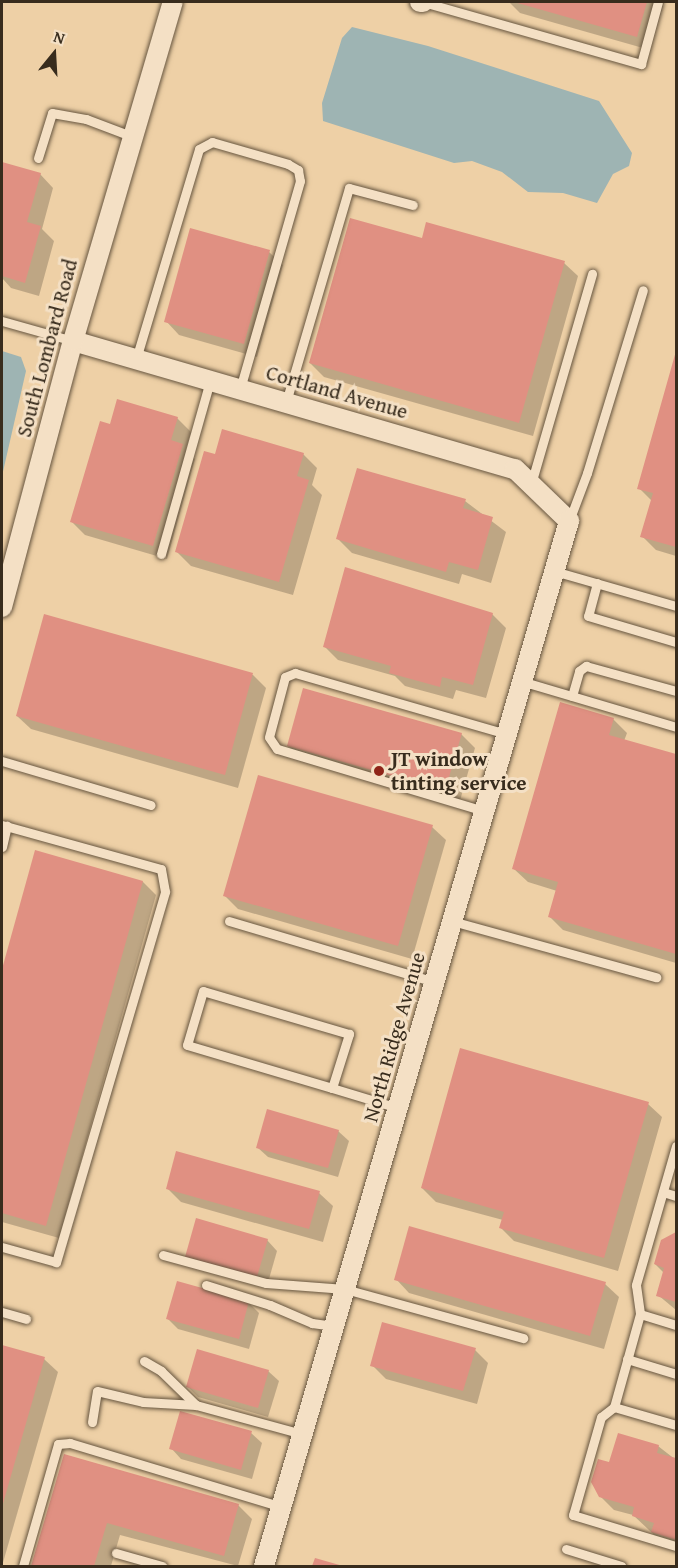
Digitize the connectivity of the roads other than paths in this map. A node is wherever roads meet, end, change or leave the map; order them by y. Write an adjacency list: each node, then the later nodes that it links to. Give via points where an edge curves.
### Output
1 (173, 2): 4 (street, South Lombard Road)
2 (422, 2): 3 (lane, via 641,64)
3 (658, 2)
4 (131, 136): 5 (lane, via 86,119 52,112); 10 (street, South Lombard Road)
5 (38, 158)
6 (413, 206): 14 (lane, via 349,188)
7 (592, 274): 15 (lane)
8 (643, 290): 16 (lane)
9 (2, 321): 10 (lane)
10 (73, 341): 11 (street, Cortland Avenue); 21 (street, South Lombard Road)
11 (136, 359): 12 (street, Cortland Avenue); 13 (lane, via 199,149 212,142 288,164 298,170 300,182)
12 (210, 381): 13 (street, Cortland Avenue); 17 (lane)
13 (240, 389): 14 (street, Cortland Avenue)
14 (286, 402): 15 (street, Cortland Avenue, via 514,469)
15 (531, 484): 16 (street, Cortland Avenue)
16 (569, 521): 18 (street, North Ridge Avenue)
17 (161, 554)
18 (554, 571): 19 (lane); 23 (street, North Ridge Avenue)
19 (597, 584): 20 (lane); 22 (lane, via 588,616)
20 (676, 606)
21 (2, 607)
22 (676, 642)
23 (521, 681): 25 (lane); 27 (street, North Ridge Avenue)
24 (676, 691): 25 (lane, via 586,666 579,671)
25 (572, 696): 26 (lane)
26 (676, 727)
27 (507, 734): 30 (street, North Ridge Avenue); 30 (lane, via 294,673 285,677 269,737 278,749)
28 (2, 761): 29 (lane)
29 (151, 805)
30 (484, 811): 34 (street, North Ridge Avenue)
31 (4, 825): 32 (lane); 42 (lane, via 161,869 165,891 56,1262)
32 (2, 847)
33 (229, 921): 36 (lane)
34 (452, 921): 35 (lane); 36 (street, North Ridge Avenue)
35 (656, 977)
36 (435, 982): 38 (street, North Ridge Avenue)
37 (332, 1088): 37 (lane, via 187,1045 203,991 349,1034); 38 (lane)
38 (398, 1108): 45 (street, North Ridge Avenue)
39 (676, 1146): 40 (lane)
40 (663, 1192): 41 (lane); 47 (lane, via 636,1285)
41 (676, 1196)
42 (2, 1247)
43 (163, 1255): 45 (lane, via 266,1282)
44 (206, 1286): 50 (lane, via 261,1302 312,1323)
45 (345, 1289): 50 (street, North Ridge Avenue); 51 (lane)
46 (2, 1312): 48 (lane)
47 (640, 1314): 49 (lane); 52 (lane)
48 (26, 1319)
49 (676, 1325)
50 (334, 1326): 59 (street, North Ridge Avenue)
51 (523, 1338)
52 (627, 1359): 54 (lane); 56 (lane)
53 (144, 1361): 55 (lane, via 161,1371)
54 (676, 1374)
55 (196, 1405): 57 (lane, via 143,1402 97,1391); 59 (lane)
56 (614, 1407): 58 (lane); 61 (lane, via 601,1417 573,1515)
57 (92, 1422)
58 (676, 1425)
59 (302, 1434): 60 (street, North Ridge Avenue)
60 (282, 1507): 64 (lane, via 70,1443 58,1444); 66 (street, North Ridge Avenue)
61 (676, 1546)
62 (566, 1549): 67 (lane)
63 (116, 1553): 65 (lane)
64 (23, 1566)
65 (162, 1566)
66 (264, 1566)
67 (621, 1566)

